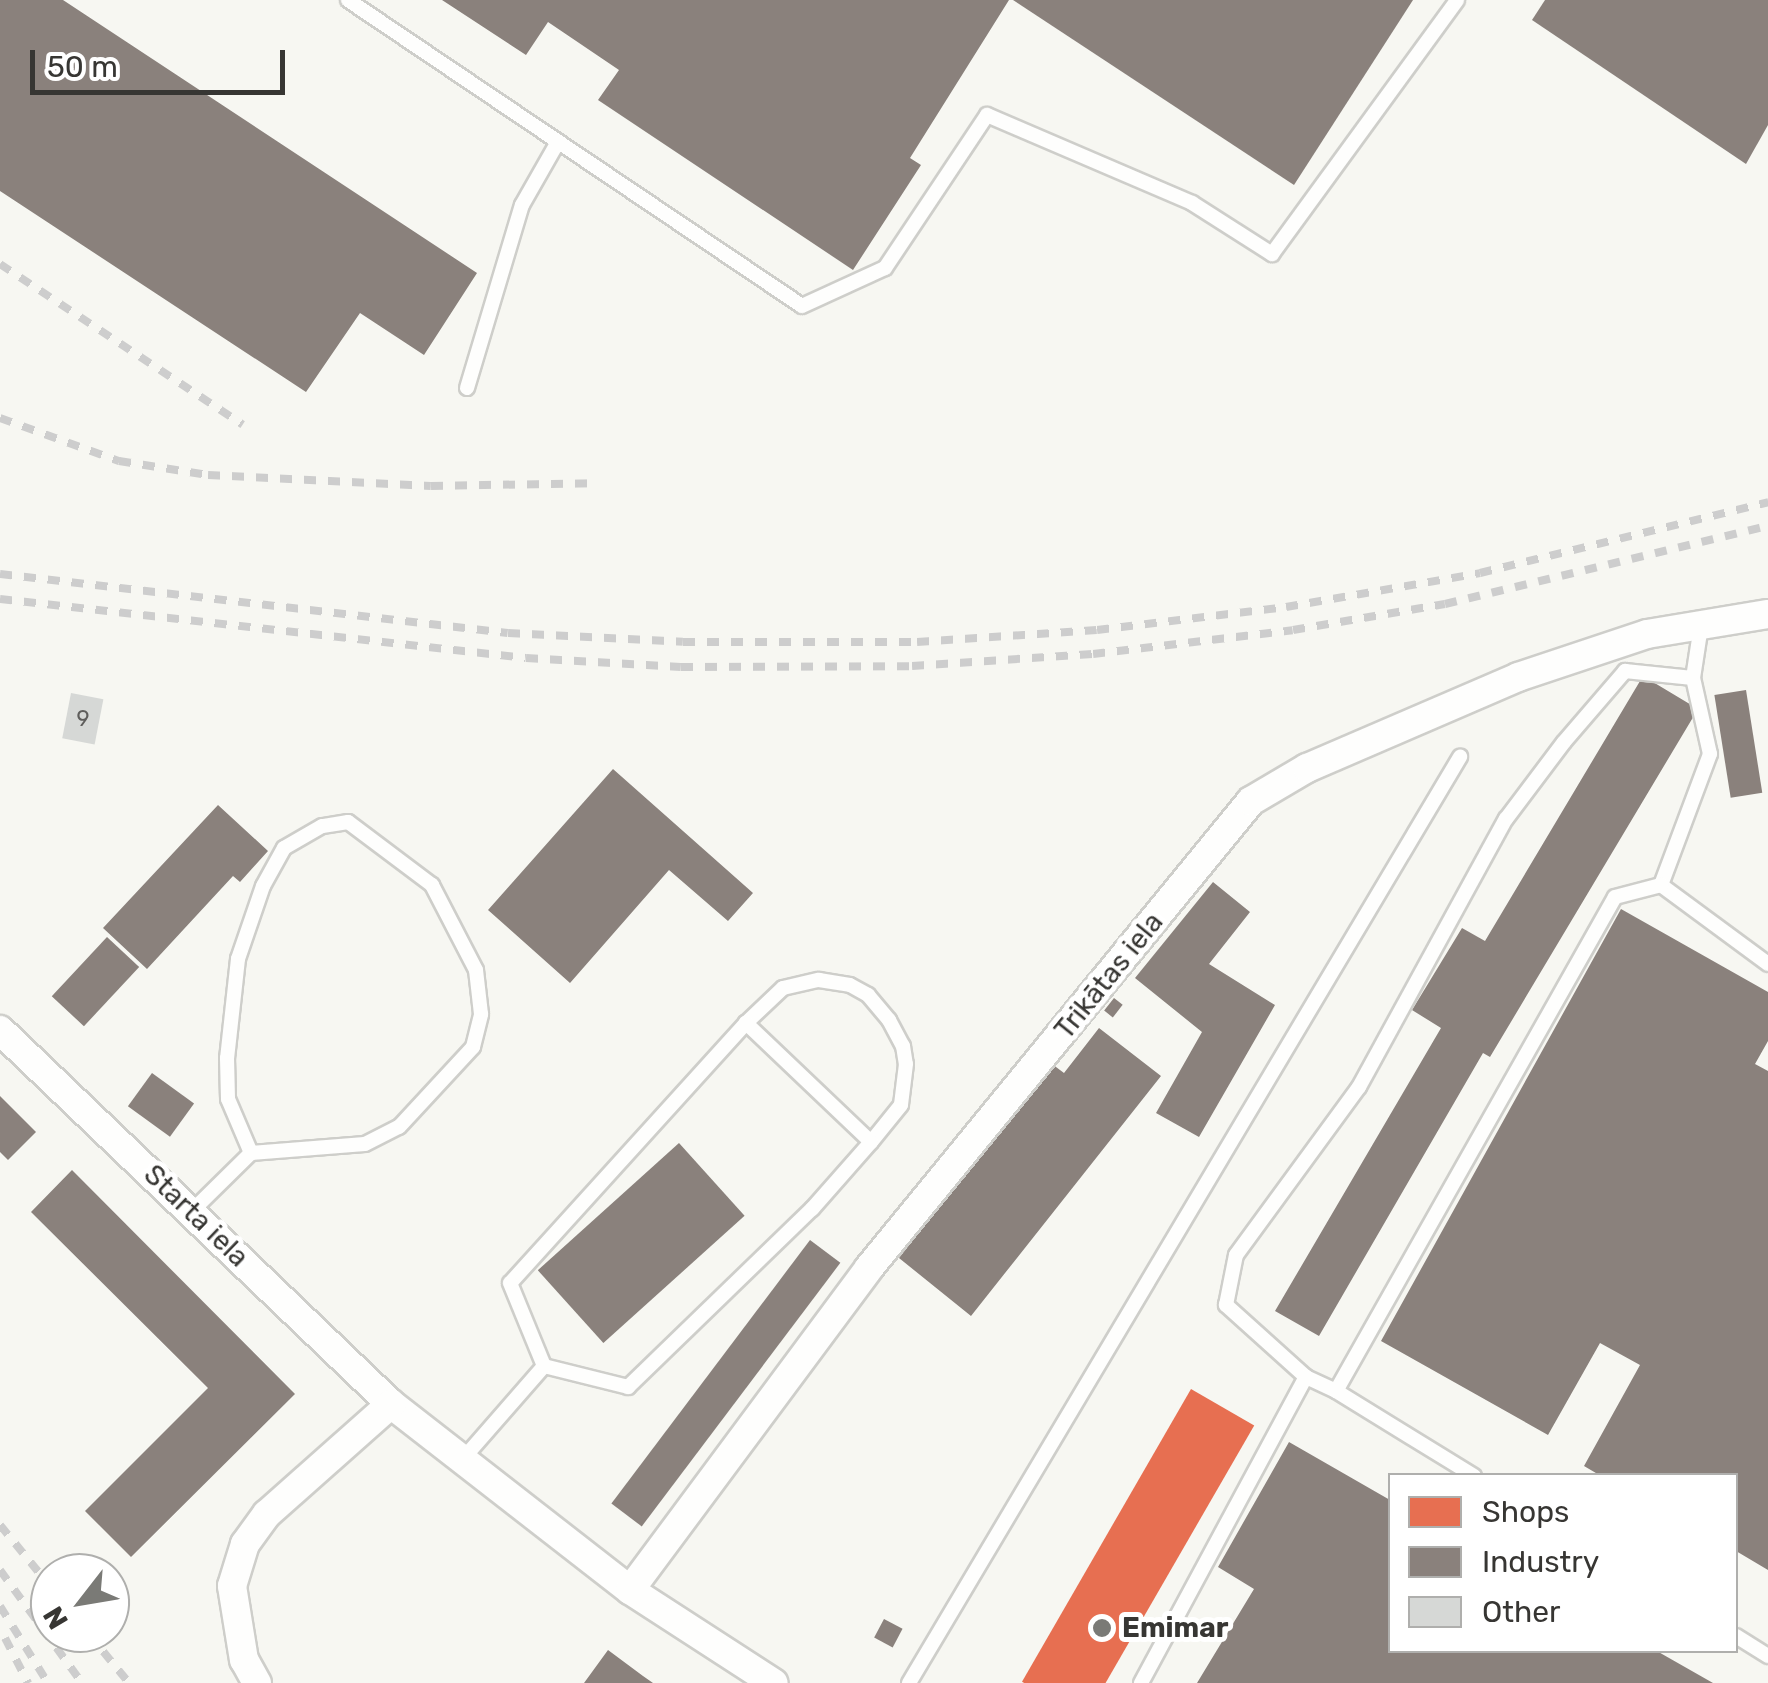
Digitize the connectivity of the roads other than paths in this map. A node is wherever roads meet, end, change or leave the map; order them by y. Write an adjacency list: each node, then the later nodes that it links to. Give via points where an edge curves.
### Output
1 (348, 0): 3 (lane)
2 (1457, 0): 3 (lane, via 1272,254 1192,203 987,116 885,268 802,306)
3 (558, 142): 4 (lane, via 522,205)
4 (467, 388)
5 (1768, 614): 6 (street, Trikātas iela)
6 (1700, 626): 7 (lane); 22 (street, Trikātas iela, via 1647,634 1518,677 1308,768 1251,801 870,1268)
7 (1693, 678): 9 (lane, via 1710,754); 17 (lane, via 1625,670 1564,742 1506,819 1359,1087 1236,1256 1226,1305)
8 (1460, 757): 27 (lane)
9 (1662, 885): 10 (lane); 18 (lane, via 1614,897)
10 (1768, 964)
11 (746, 1023): 13 (lane); 13 (lane, via 784,988 819,980 868,995 889,1020 906,1064 901,1105); 16 (lane, via 510,1283)
12 (0, 1030): 15 (street, Starta iela)
13 (872, 1142): 16 (lane, via 812,1210 628,1387)
14 (251, 1153): 14 (lane, via 365,1144 399,1126 473,1047 481,1014 476,970 432,885 348,822 322,826 284,848 238,959 228,1098); 15 (lane)
15 (192, 1212): 19 (street, Starta iela)
16 (544, 1366): 20 (lane)
17 (1306, 1377): 18 (lane); 28 (lane)
18 (1336, 1391): 21 (lane)
19 (391, 1404): 20 (street, Starta iela); 25 (street, via 268,1514 245,1544 232,1586 244,1660)
20 (462, 1460): 22 (street, Starta iela)
21 (1469, 1473)
22 (630, 1590): 26 (street, Starta iela)
23 (1738, 1637): 24 (lane)
24 (1768, 1656)
25 (257, 1683)
26 (774, 1683)
27 (909, 1683)
28 (1141, 1683)

